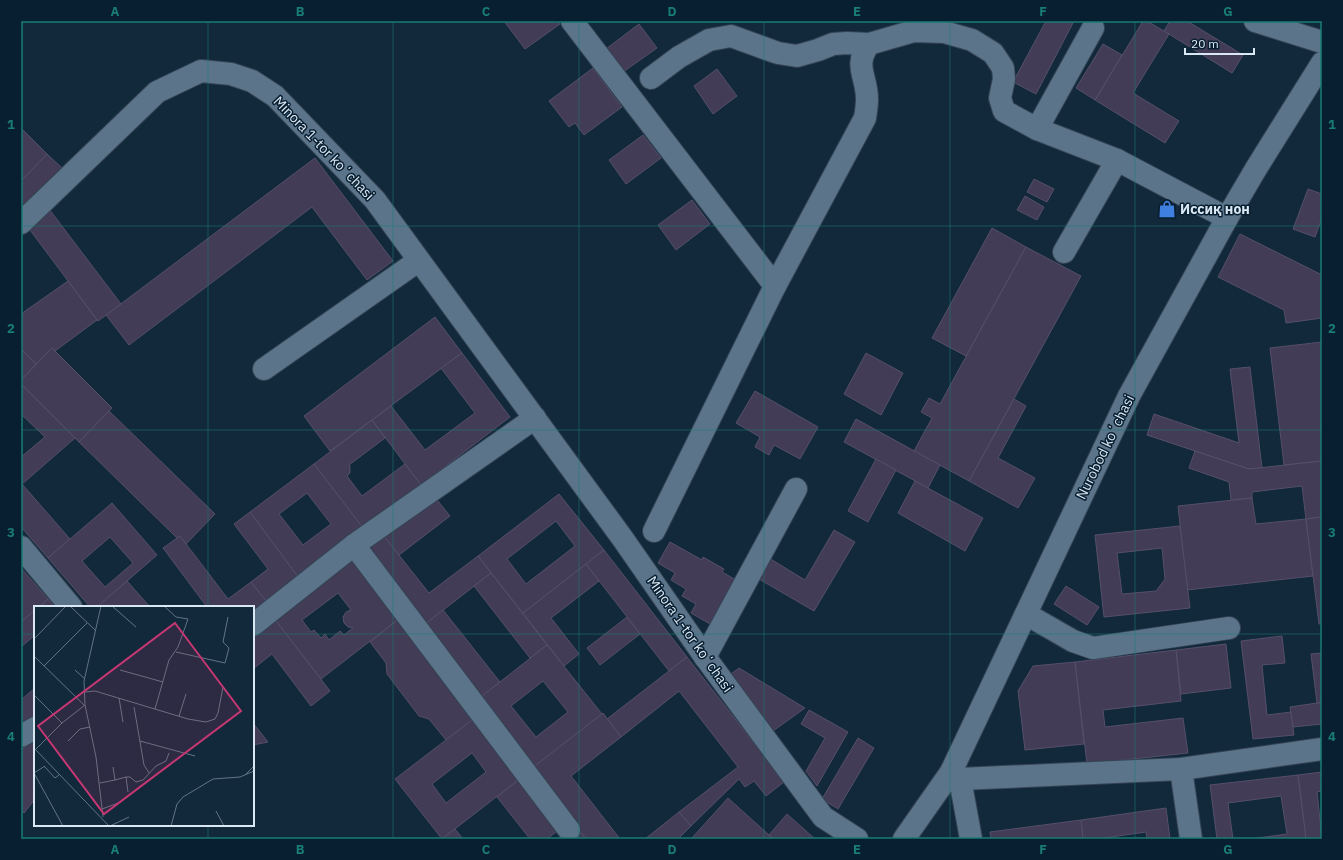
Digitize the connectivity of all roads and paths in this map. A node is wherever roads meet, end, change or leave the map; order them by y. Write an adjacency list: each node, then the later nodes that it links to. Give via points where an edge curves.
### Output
1 (572, 21): 14 (street)
2 (1255, 21): 4 (street)
3 (1094, 28): 8 (street)
4 (1322, 42)
5 (869, 44): 7 (street, via 834,44 797,56 778,53 731,36 709,40 679,57); 8 (street, via 914,31 944,32 972,40 992,53 1003,68 1004,79 1000,98 1004,111); 14 (street, via 863,52 861,66 867,99 865,118)
6 (1322, 62): 10 (street, Nurobod koʻchasi)
7 (651, 78)
8 (1037, 129): 9 (street)
9 (1117, 160): 10 (street); 12 (street)
10 (1227, 218): 22 (street, Nurobod koʻchasi, via 1130,396)
11 (21, 223): 13 (street, Minora 1-tor koʻchasi, via 157,92 201,71 231,74 252,81 275,96 375,200)
12 (1064, 252)
13 (418, 261): 15 (street); 16 (street, Minora 1-tor koʻchasi)
14 (775, 286): 18 (street)
15 (264, 369)
16 (535, 418): 19 (street); 25 (street, Minora 1-tor koʻchasi)
17 (796, 489): 25 (street)
18 (654, 531)
19 (354, 545): 23 (street); 31 (street)
20 (21, 547): 21 (street)
21 (70, 606)
22 (1026, 614): 24 (street, via 1073,641 1093,648); 30 (street, Nurobod koʻchasi)
23 (254, 624)
24 (1229, 628)
25 (706, 657): 32 (street, Minora 1-tor koʻchasi, via 823,817)
26 (34, 729): 27 (street)
27 (21, 736)
28 (1322, 749): 29 (street)
29 (1181, 769): 30 (street); 35 (street)
30 (956, 775): 33 (street, Nurobod koʻchasi); 34 (street)
31 (569, 830)
32 (857, 839)
33 (904, 839)
34 (971, 839)
35 (1191, 839)

